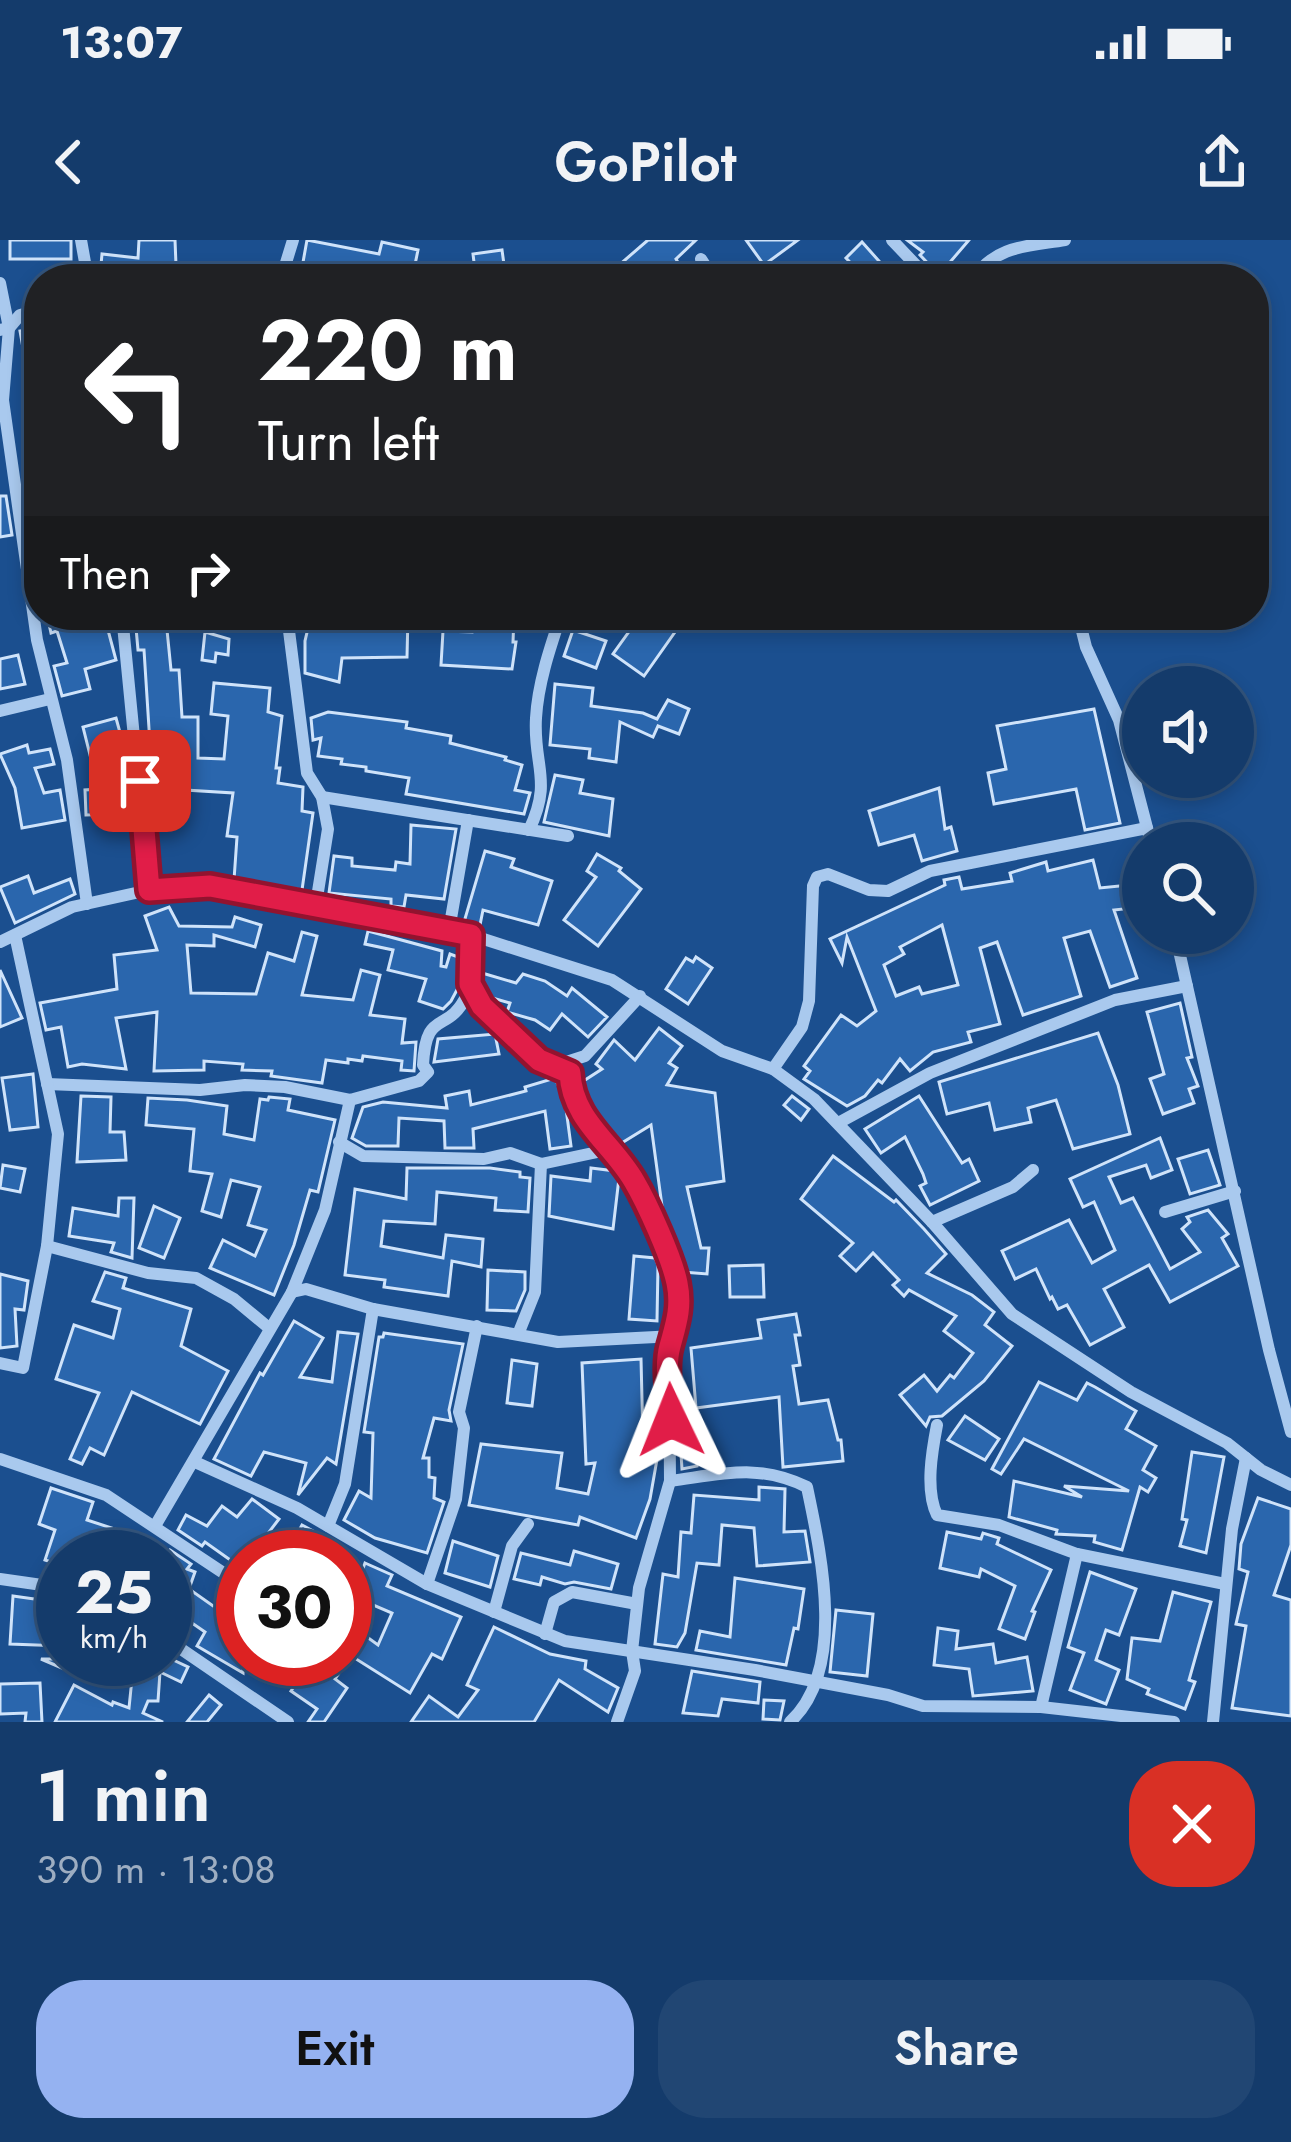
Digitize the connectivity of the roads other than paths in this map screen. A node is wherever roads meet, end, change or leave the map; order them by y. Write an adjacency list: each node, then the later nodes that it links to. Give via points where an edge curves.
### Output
1 (892, 240): 6 (street)
2 (1065, 240): 3 (street)
3 (1031, 243): 7 (street)
4 (701, 259): 5 (street)
5 (704, 264)
6 (915, 264)
7 (984, 264)
8 (0, 283): 9 (street)
9 (4, 329): 10 (street)
10 (2, 400): 11 (street)
11 (24, 551)
12 (36, 630): 17 (street)
13 (123, 630): 25 (street)
14 (289, 630): 19 (street, via 307,773)
15 (556, 630): 22 (street, via 536,720 541,805)
16 (1082, 630): 21 (street, via 1119,720)
17 (50, 699): 18 (street); 26 (street)
18 (0, 711)
19 (322, 797): 20 (street); 27 (street, via 328,830)
20 (468, 820): 22 (street); 28 (street)
21 (1145, 822)
22 (529, 830): 24 (street)
23 (1122, 833): 37 (street, via 930,871 888,891 817,877 809,1001)
24 (568, 836)
25 (149, 890): 26 (street); 27 (street, via 210,886)
26 (87, 904): 29 (street)
27 (316, 904): 28 (street)
28 (449, 930): 30 (street)
29 (15, 935): 31 (street); 38 (street)
30 (471, 935): 33 (street); 35 (street)
31 (0, 943)
32 (1180, 954): 34 (street)
33 (470, 984): 36 (street, via 539,1060); 39 (street, via 446,1022 424,1038 428,1072 419,1081)
34 (1187, 986): 40 (street, via 1115,1000 930,1073); 45 (street)
35 (640, 996): 36 (street, via 585,1056); 37 (street, via 722,1051)
36 (557, 1065): 42 (street, via 570,1073 571,1097)
37 (773, 1069): 40 (street)
38 (47, 1084): 39 (street, via 285,1087); 48 (street, via 58,1134)
39 (350, 1100): 41 (street)
40 (840, 1122): 47 (street)
41 (339, 1142): 43 (street, via 363,1156 510,1153); 49 (street, via 325,1210)
42 (607, 1150): 43 (street); 54 (street, via 635,1182 667,1253 677,1284)
43 (542, 1164): 53 (street, via 535,1292)
44 (1033, 1170): 47 (street)
45 (1234, 1191): 46 (street); 57 (street)
46 (1165, 1212)
47 (932, 1222): 58 (street, via 1012,1314)
48 (47, 1246): 52 (street, via 196,1278); 55 (street, via 22,1368)
49 (292, 1292): 50 (street); 52 (street)
50 (373, 1309): 51 (street); 65 (street, via 345,1484)
51 (476, 1326): 53 (street); 70 (street, via 459,1412 456,1499)
52 (268, 1328): 60 (street)
53 (519, 1332): 54 (street, via 558,1342)
54 (675, 1336): 62 (street)
55 (0, 1363)
56 (937, 1425): 66 (street, via 938,1514 999,1525)
57 (1291, 1432)
58 (1246, 1458): 61 (street); 71 (street)
59 (0, 1459): 64 (street, via 106,1496)
60 (195, 1462): 64 (street); 65 (street)
61 (1288, 1480)
62 (670, 1481): 72 (street); 77 (street, via 752,1470 807,1487 825,1644)
63 (528, 1524): 73 (street, via 512,1546)
64 (155, 1526): 67 (street)
65 (328, 1526): 70 (street)
66 (1077, 1554): 71 (street); 78 (street)
67 (216, 1568)
68 (0, 1579): 69 (street)
69 (36, 1584)
70 (427, 1584): 73 (street)
71 (1226, 1584): 84 (street)
72 (637, 1604): 74 (street, via 572,1592 554,1602); 75 (street)
73 (494, 1612): 74 (street)
74 (545, 1634): 75 (street)
75 (632, 1651): 77 (street); 81 (street, via 635,1671)
76 (192, 1657): 80 (street)
77 (816, 1683): 78 (street, via 923,1706); 82 (street)
78 (1041, 1707): 79 (street)
79 (1124, 1719): 83 (street)
80 (287, 1722)
81 (617, 1722)
82 (790, 1722)
83 (1174, 1722)
84 (1213, 1722)

